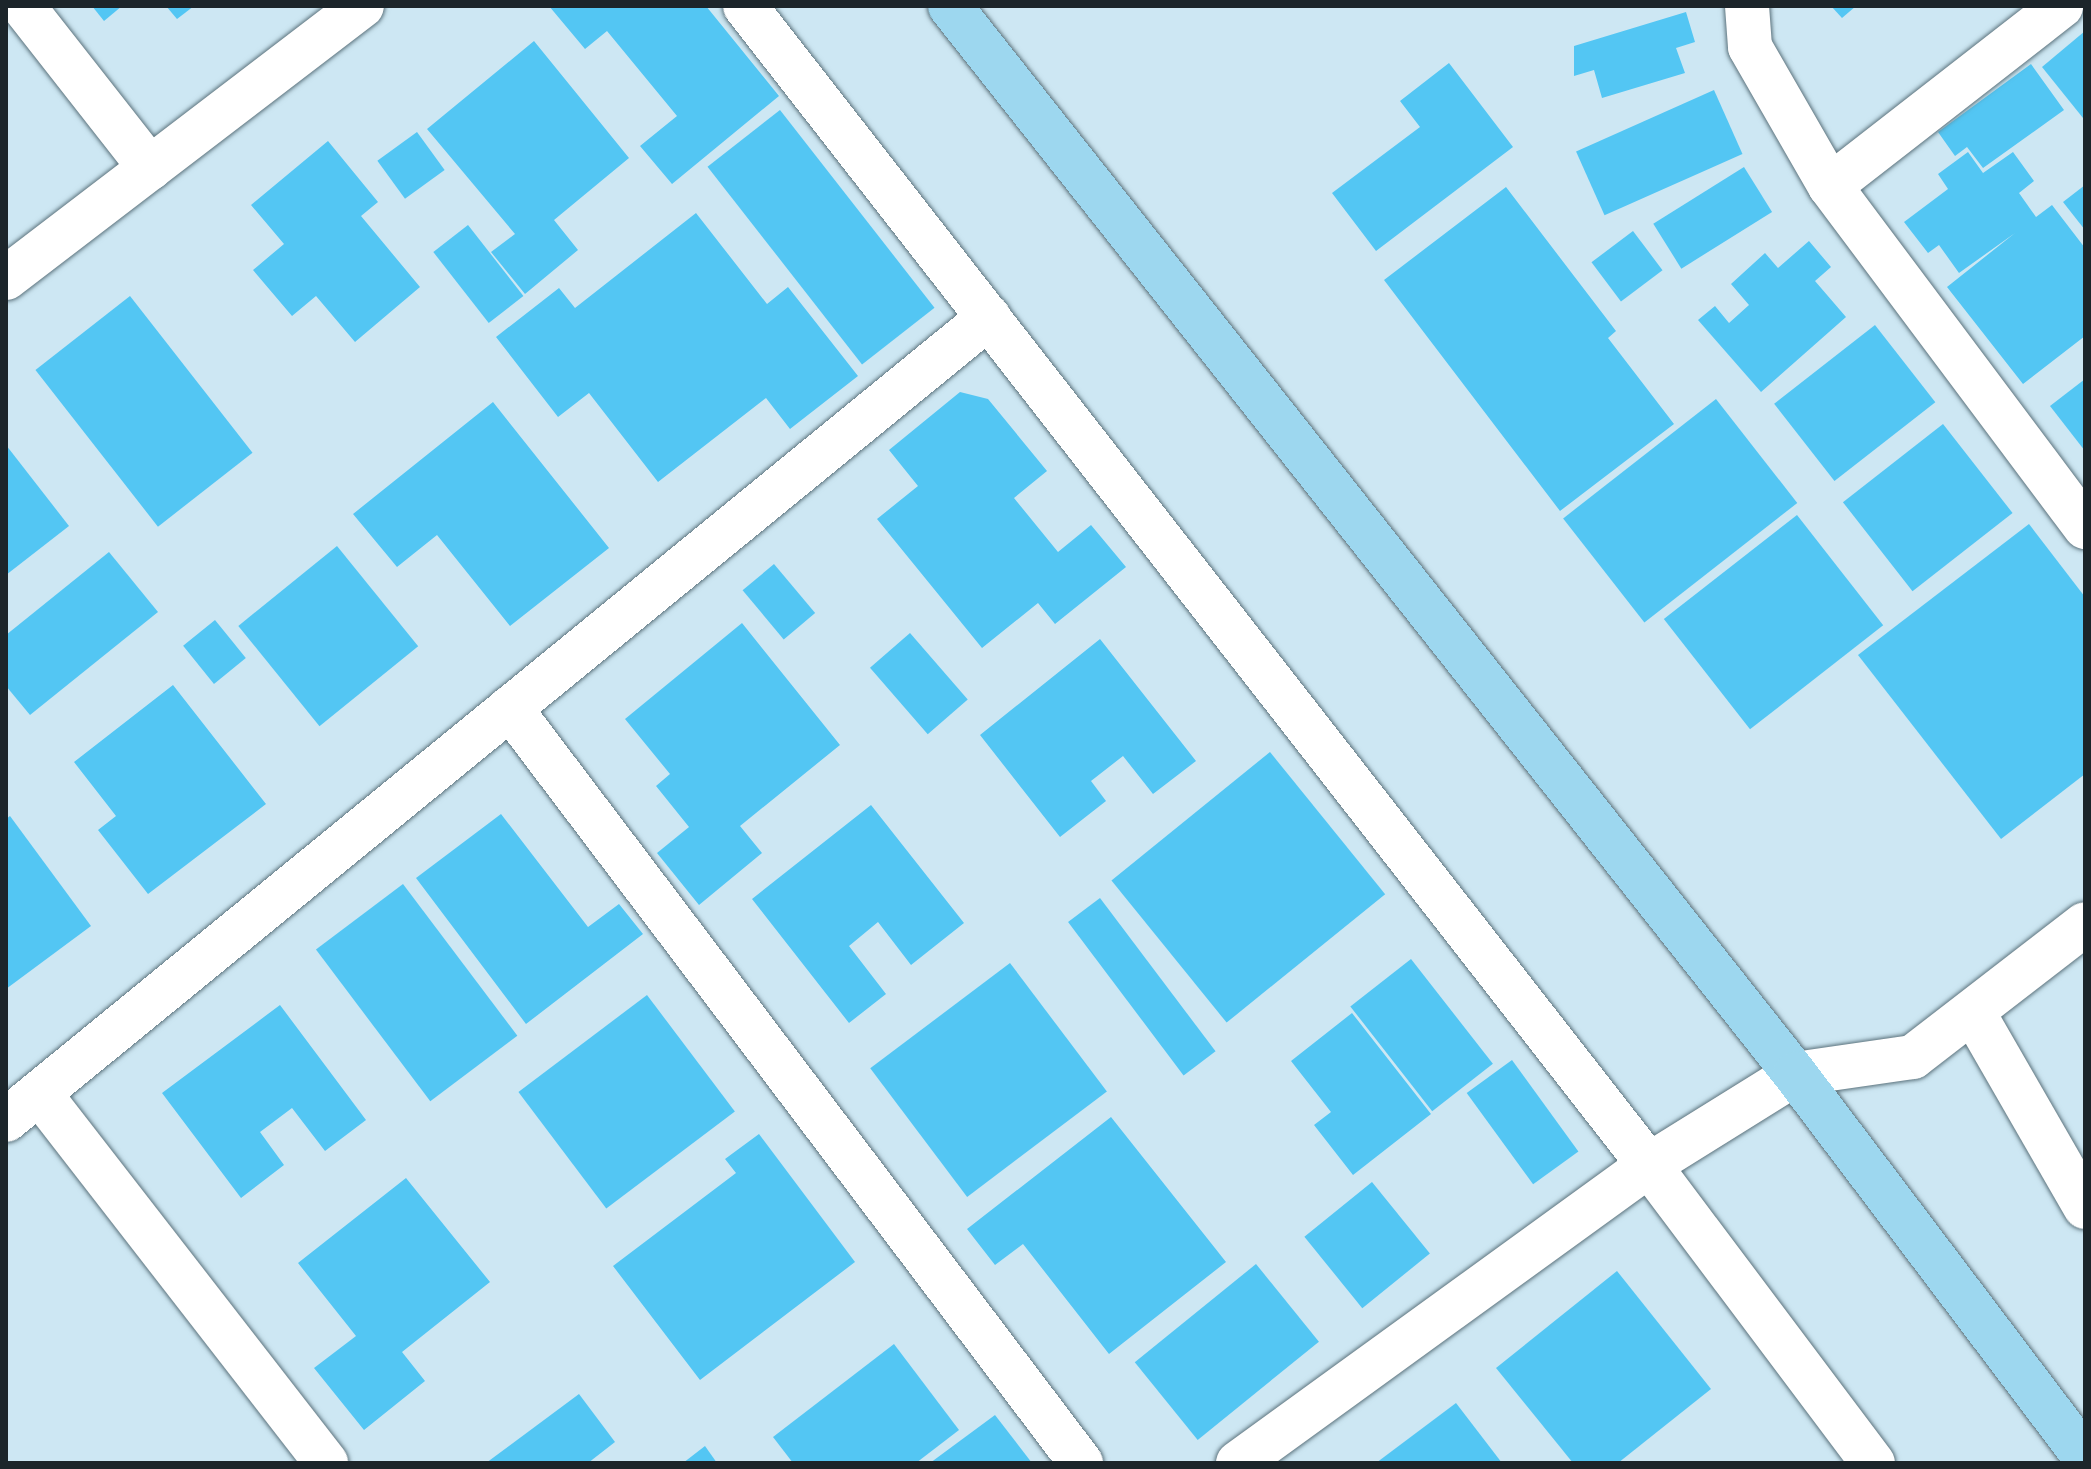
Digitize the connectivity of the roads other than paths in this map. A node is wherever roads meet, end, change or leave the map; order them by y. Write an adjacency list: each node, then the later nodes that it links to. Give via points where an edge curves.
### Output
1 (23, 6): 7 (street)
2 (362, 6): 7 (street)
3 (745, 6): 10 (street)
4 (950, 6): 15 (main road)
5 (1747, 6): 8 (street, via 1750,47)
6 (2061, 6): 8 (street)
7 (150, 168): 9 (street)
8 (1830, 186): 11 (street)
9 (6, 278)
10 (989, 317): 12 (street); 18 (street)
11 (2085, 527)
12 (510, 708): 16 (street); 22 (street)
13 (2085, 924): 14 (street)
14 (1973, 1012): 15 (street, via 1913,1057); 19 (street)
15 (1795, 1074): 18 (street); 20 (main road)
16 (40, 1094): 17 (street); 21 (street)
17 (6, 1120)
18 (1649, 1165): 23 (street); 24 (street)
19 (2085, 1207)
20 (2085, 1457)
21 (326, 1463)
22 (1081, 1463)
23 (1238, 1463)
24 (1873, 1463)

